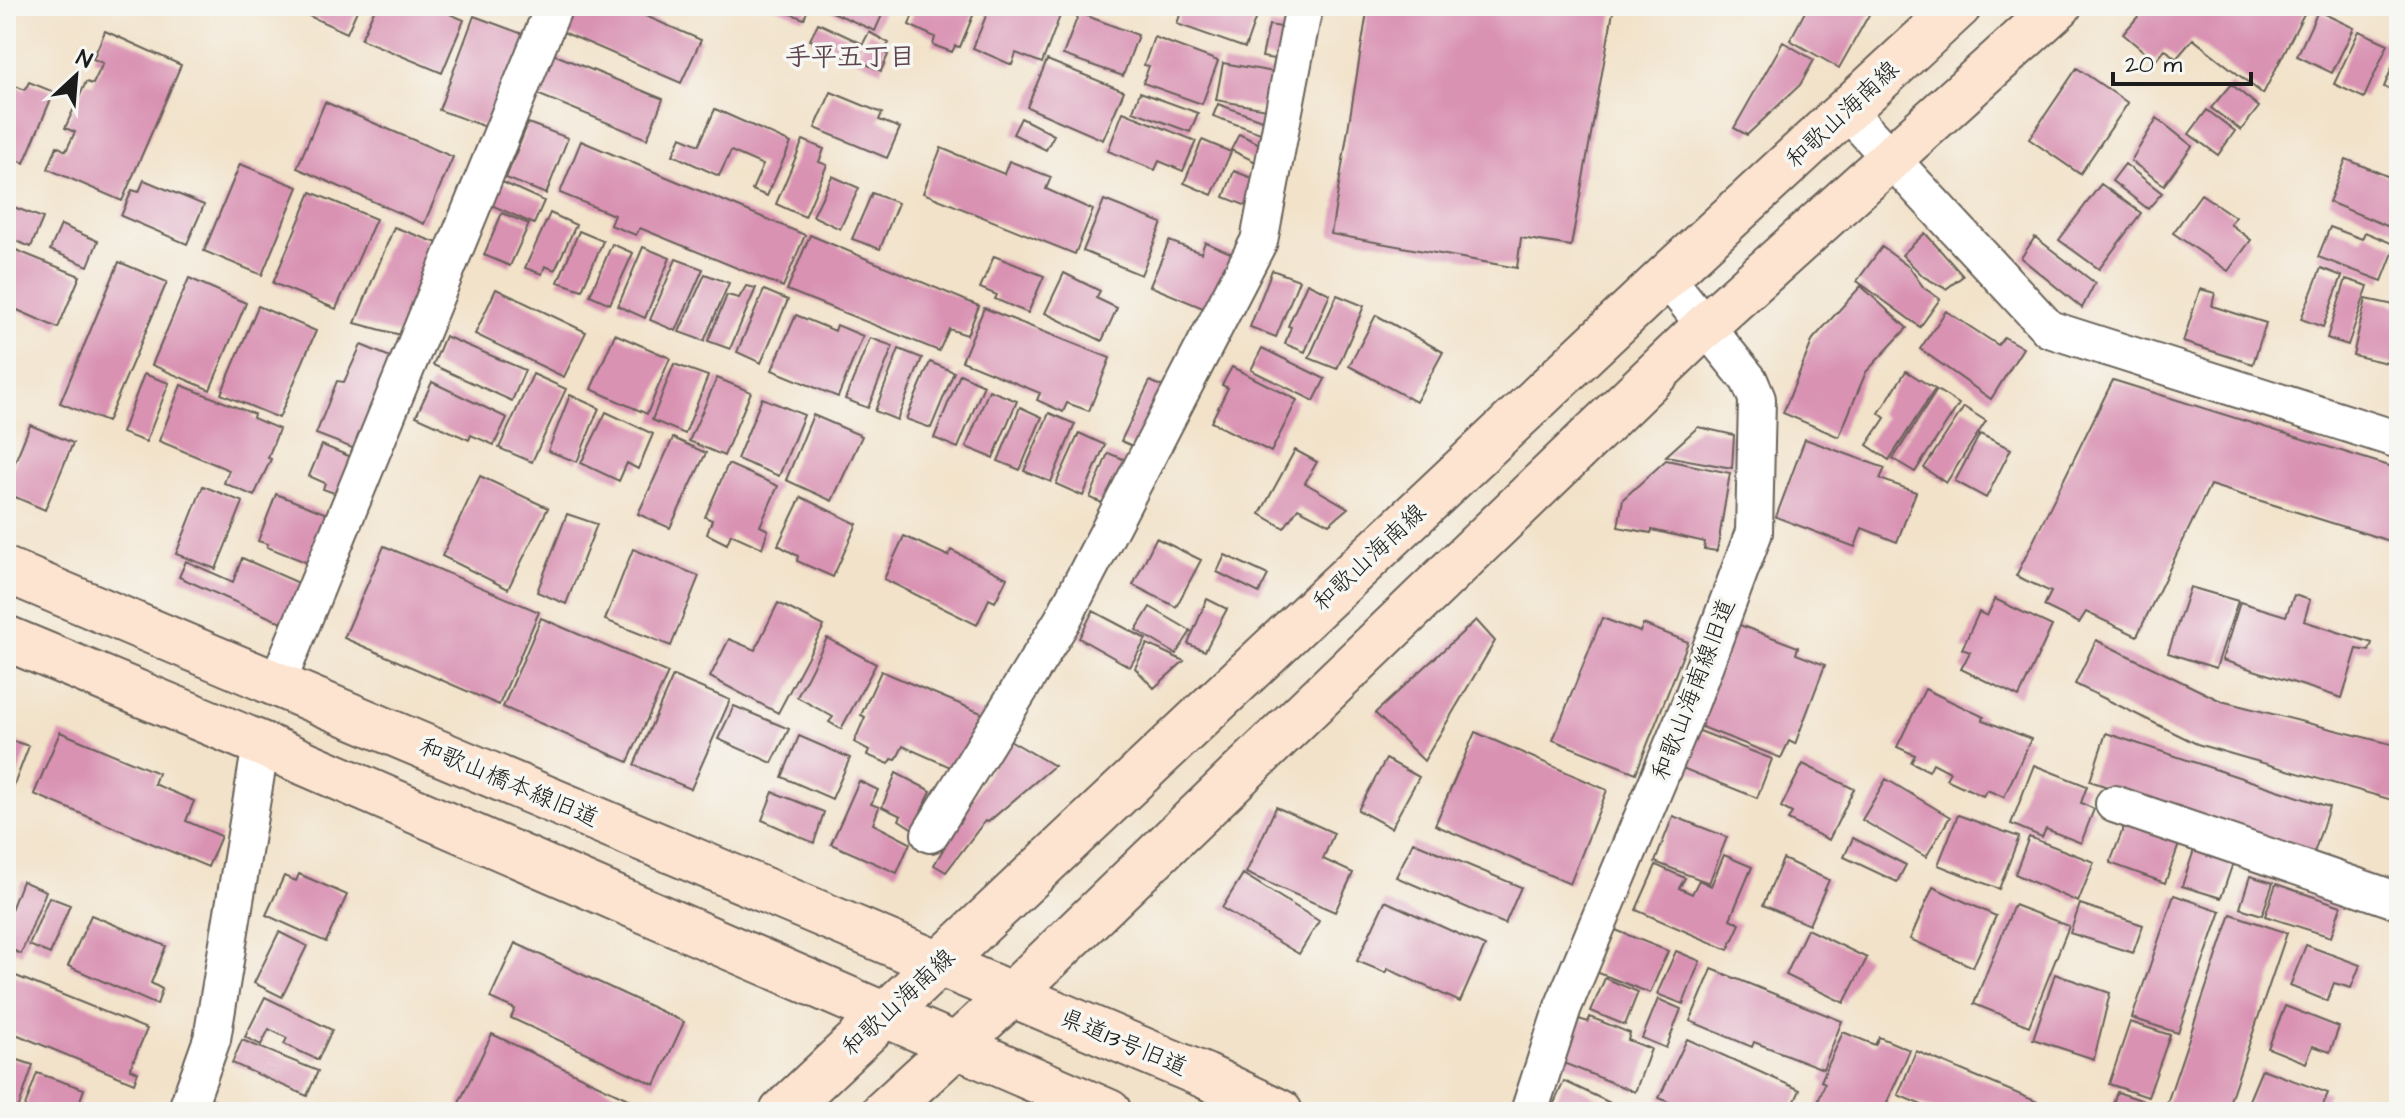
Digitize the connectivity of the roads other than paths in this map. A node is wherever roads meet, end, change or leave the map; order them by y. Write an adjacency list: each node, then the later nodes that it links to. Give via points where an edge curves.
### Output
1 (554, 6): 12 (street)
2 (1304, 6): 15 (street, via 1259,241 1062,621)
3 (1959, 6): 5 (main road, 和歌山海南線)
4 (2059, 6): 6 (main road)
5 (1846, 110): 6 (street); 7 (main road, 和歌山海南線)
6 (1891, 158): 8 (main road); 9 (street, via 2049,329)
7 (1666, 277): 8 (street, 和歌山海南線旧道); 17 (main road, 和歌山海南線)
8 (1705, 326): 18 (main road); 26 (street, 和歌山海南線旧道, via 1749,380 1757,399 1754,532 1692,699 1563,1007)
9 (2399, 440)
10 (6, 570): 12 (main road, 和歌山橋本線旧道)
11 (6, 638): 13 (main road)
12 (277, 684): 17 (main road, 和歌山橋本線旧道)
13 (261, 744): 19 (main road); 21 (street, via 212,1039)
14 (2114, 804): 16 (street)
15 (930, 834)
16 (2399, 901)
17 (938, 964): 18 (main road, 和歌山橋本線旧道); 19 (main road, 和歌山海南線)
18 (1011, 995): 20 (main road); 25 (main road, 県道13号旧道)
19 (885, 1013): 20 (main road); 22 (main road, 和歌山海南線)
20 (954, 1044): 23 (main road); 24 (main road)
21 (186, 1112)
22 (782, 1112)
23 (884, 1112)
24 (1109, 1112)
25 (1280, 1112)
26 (1529, 1112)

